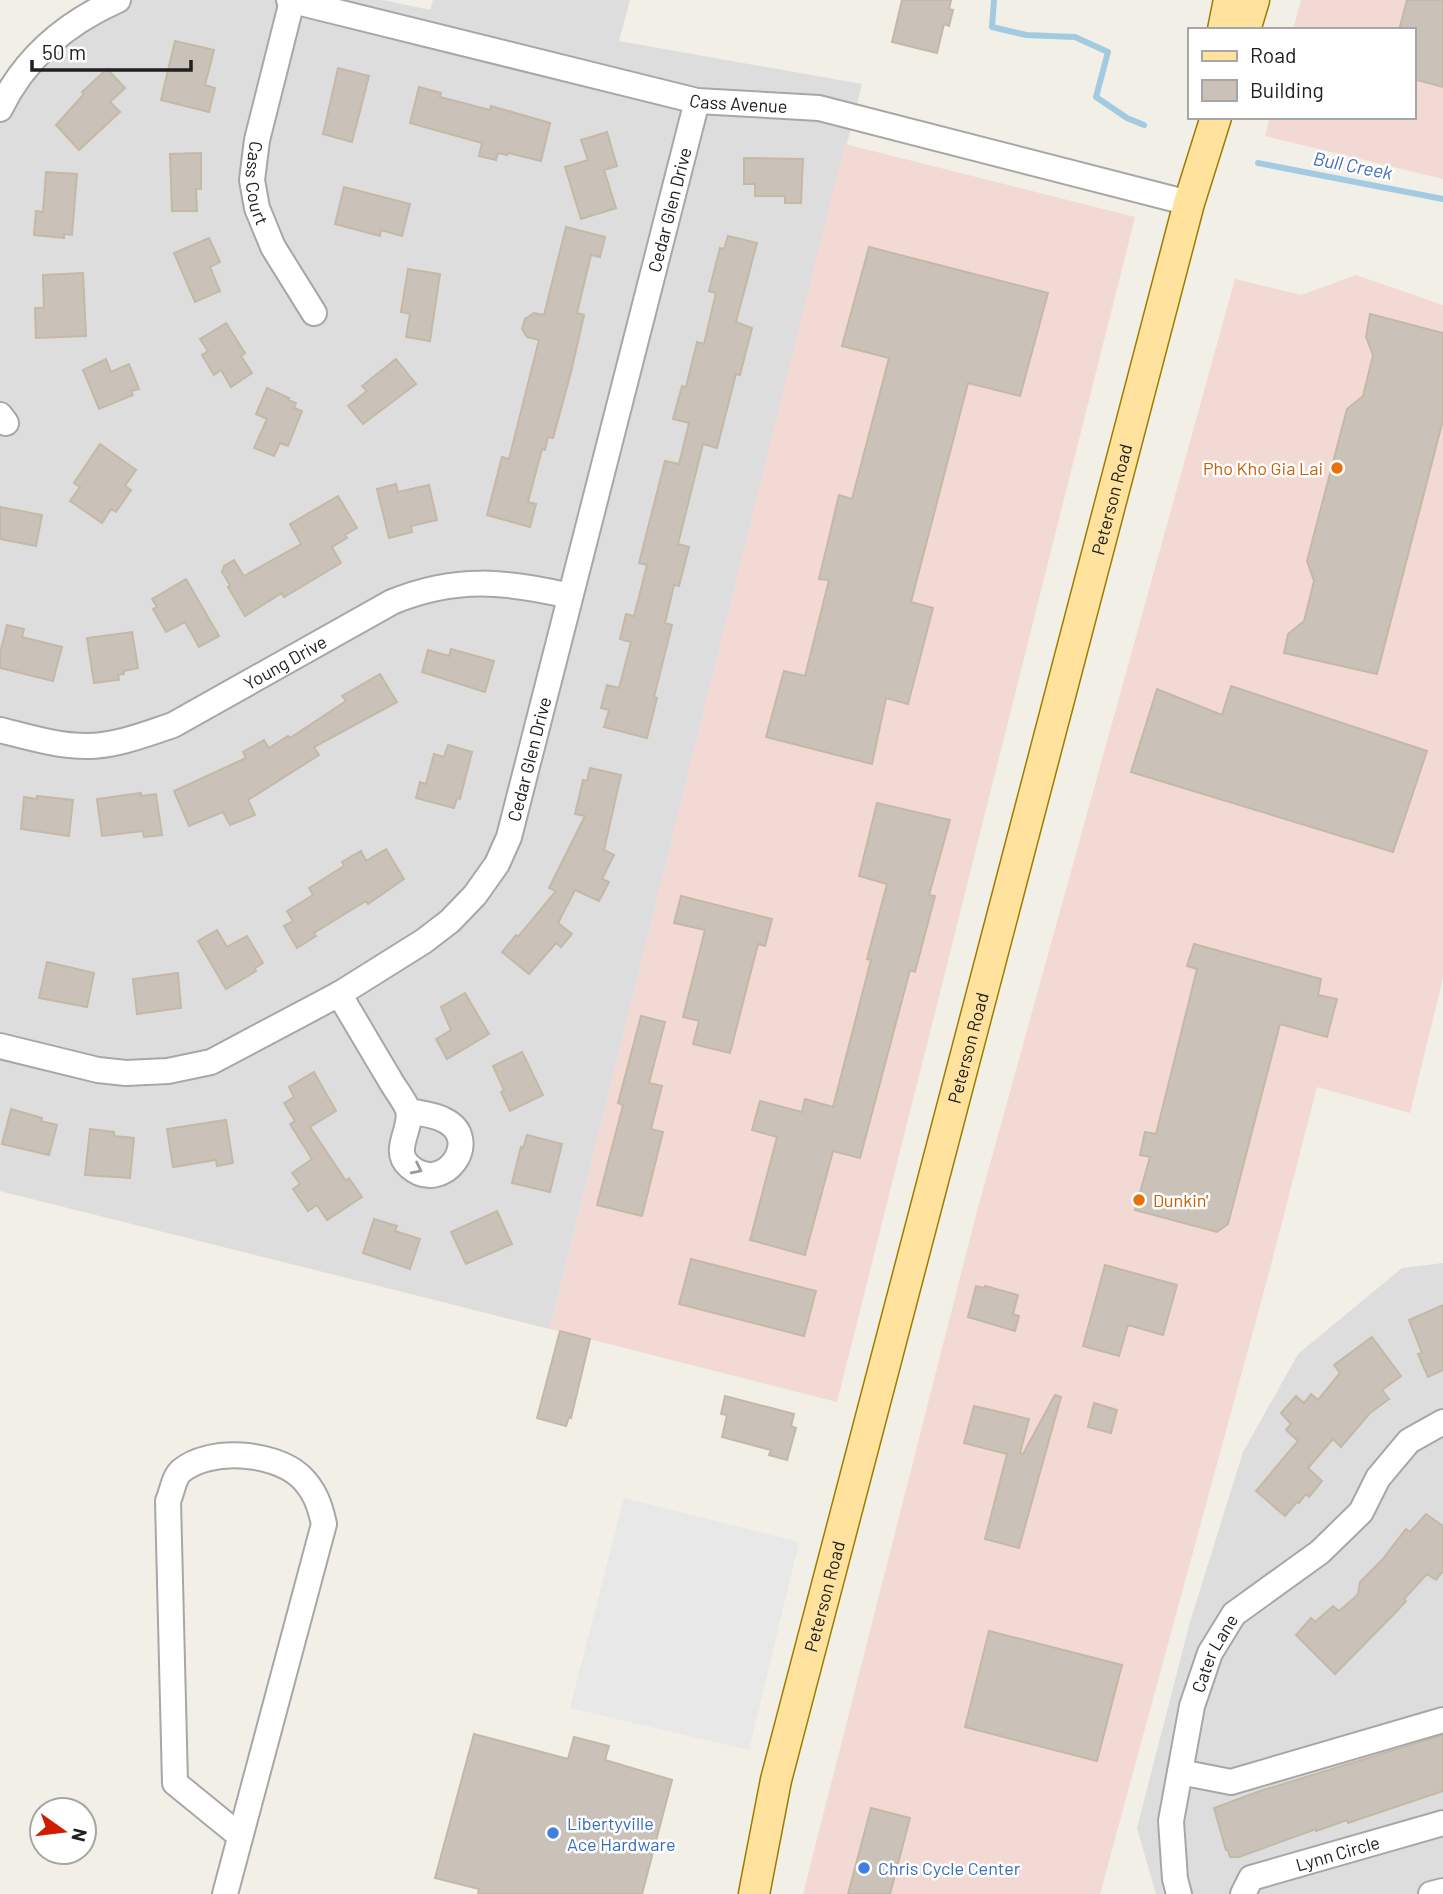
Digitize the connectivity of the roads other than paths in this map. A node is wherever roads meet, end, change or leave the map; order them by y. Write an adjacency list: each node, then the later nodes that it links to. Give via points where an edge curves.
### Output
1 (118, 0): 8 (street, via 54,37)
2 (1229, 0): 5 (main road)
3 (1254, 0): 6 (main road)
4 (291, 1): 7 (street, Cass Avenue); 12 (street, Cass Court, via 257,140 252,180 257,208 273,247)
5 (1223, 28)
6 (1246, 28)
7 (697, 101): 11 (street, Cass Avenue, via 819,108); 13 (street, Cedar Glen Drive)
8 (0, 109)
9 (1206, 119): 11 (main road, Peterson Road)
10 (1215, 119): 11 (main road, Peterson Road)
11 (1189, 203): 25 (main road, Peterson Road, via 776,1780)
12 (314, 313)
13 (570, 596): 14 (street, Young Drive, via 503,583 427,589 393,602 173,725 137,737 88,746); 15 (street, Cedar Glen Drive, via 509,836 497,864 450,921)
14 (0, 730)
15 (339, 994): 16 (street, Cedar Glen Drive, via 224,1056 186,1069 118,1073); 17 (street)
16 (0, 1046)
17 (408, 1110)
18 (1443, 1422): 20 (street, Cater Lane, via 1409,1441 1378,1478 1361,1512 1320,1552 1234,1614 1210,1653 1192,1706)
19 (1443, 1720): 20 (street, via 1231,1782)
20 (1180, 1772): 26 (street, Cater Lane, via 1171,1821)
21 (1443, 1823): 27 (street, Lynn Circle, via 1251,1878)
22 (240, 1836): 22 (street, via 324,1524 319,1500 300,1476 278,1464 231,1454 202,1459 179,1473 168,1501 175,1783); 24 (street)
23 (1443, 1891): 28 (street)
24 (225, 1894)
25 (754, 1894)
26 (1179, 1894)
27 (1243, 1894)
28 (1431, 1894)

